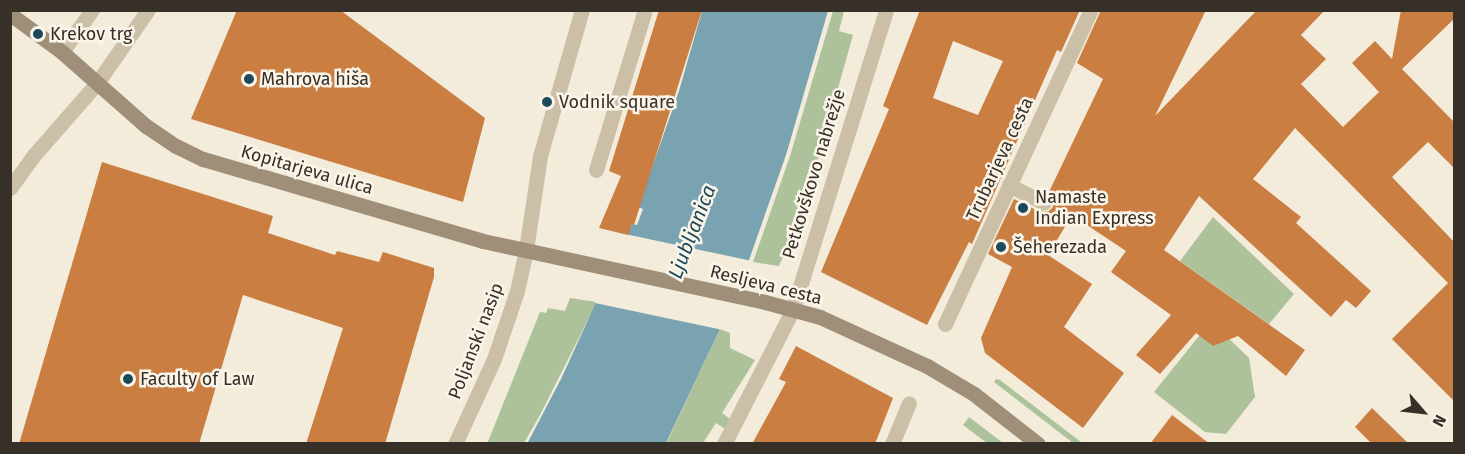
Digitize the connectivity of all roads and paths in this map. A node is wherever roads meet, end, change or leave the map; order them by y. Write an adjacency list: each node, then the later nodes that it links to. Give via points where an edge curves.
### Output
1 (92, 10): 8 (street)
2 (148, 10): 9 (street)
3 (582, 10): 14 (street, Poljanski nasip, via 540,156)
4 (645, 10): 10 (street)
5 (886, 10): 15 (street, Petkovškovo nabrežje)
6 (1091, 10): 11 (street, Trubarjeva cesta)
7 (10, 14): 8 (main road)
8 (62, 52): 9 (main road)
9 (97, 83): 12 (street); 14 (main road, Kopitarjeva ulica, via 146,126 203,159)
10 (596, 170)
11 (1009, 185): 13 (street); 16 (street, Trubarjeva cesta)
12 (10, 188)
13 (1044, 203)
14 (526, 250): 15 (main road, Resljeva cesta); 18 (street, Poljanski nasip, via 494,359)
15 (793, 309): 19 (street, Petkovškovo nabrežje); 21 (main road, Resljeva cesta, via 820,317 927,366 974,394)
16 (945, 324)
17 (909, 402): 20 (street)
18 (455, 444)
19 (724, 444)
20 (892, 444)
21 (1038, 444)

